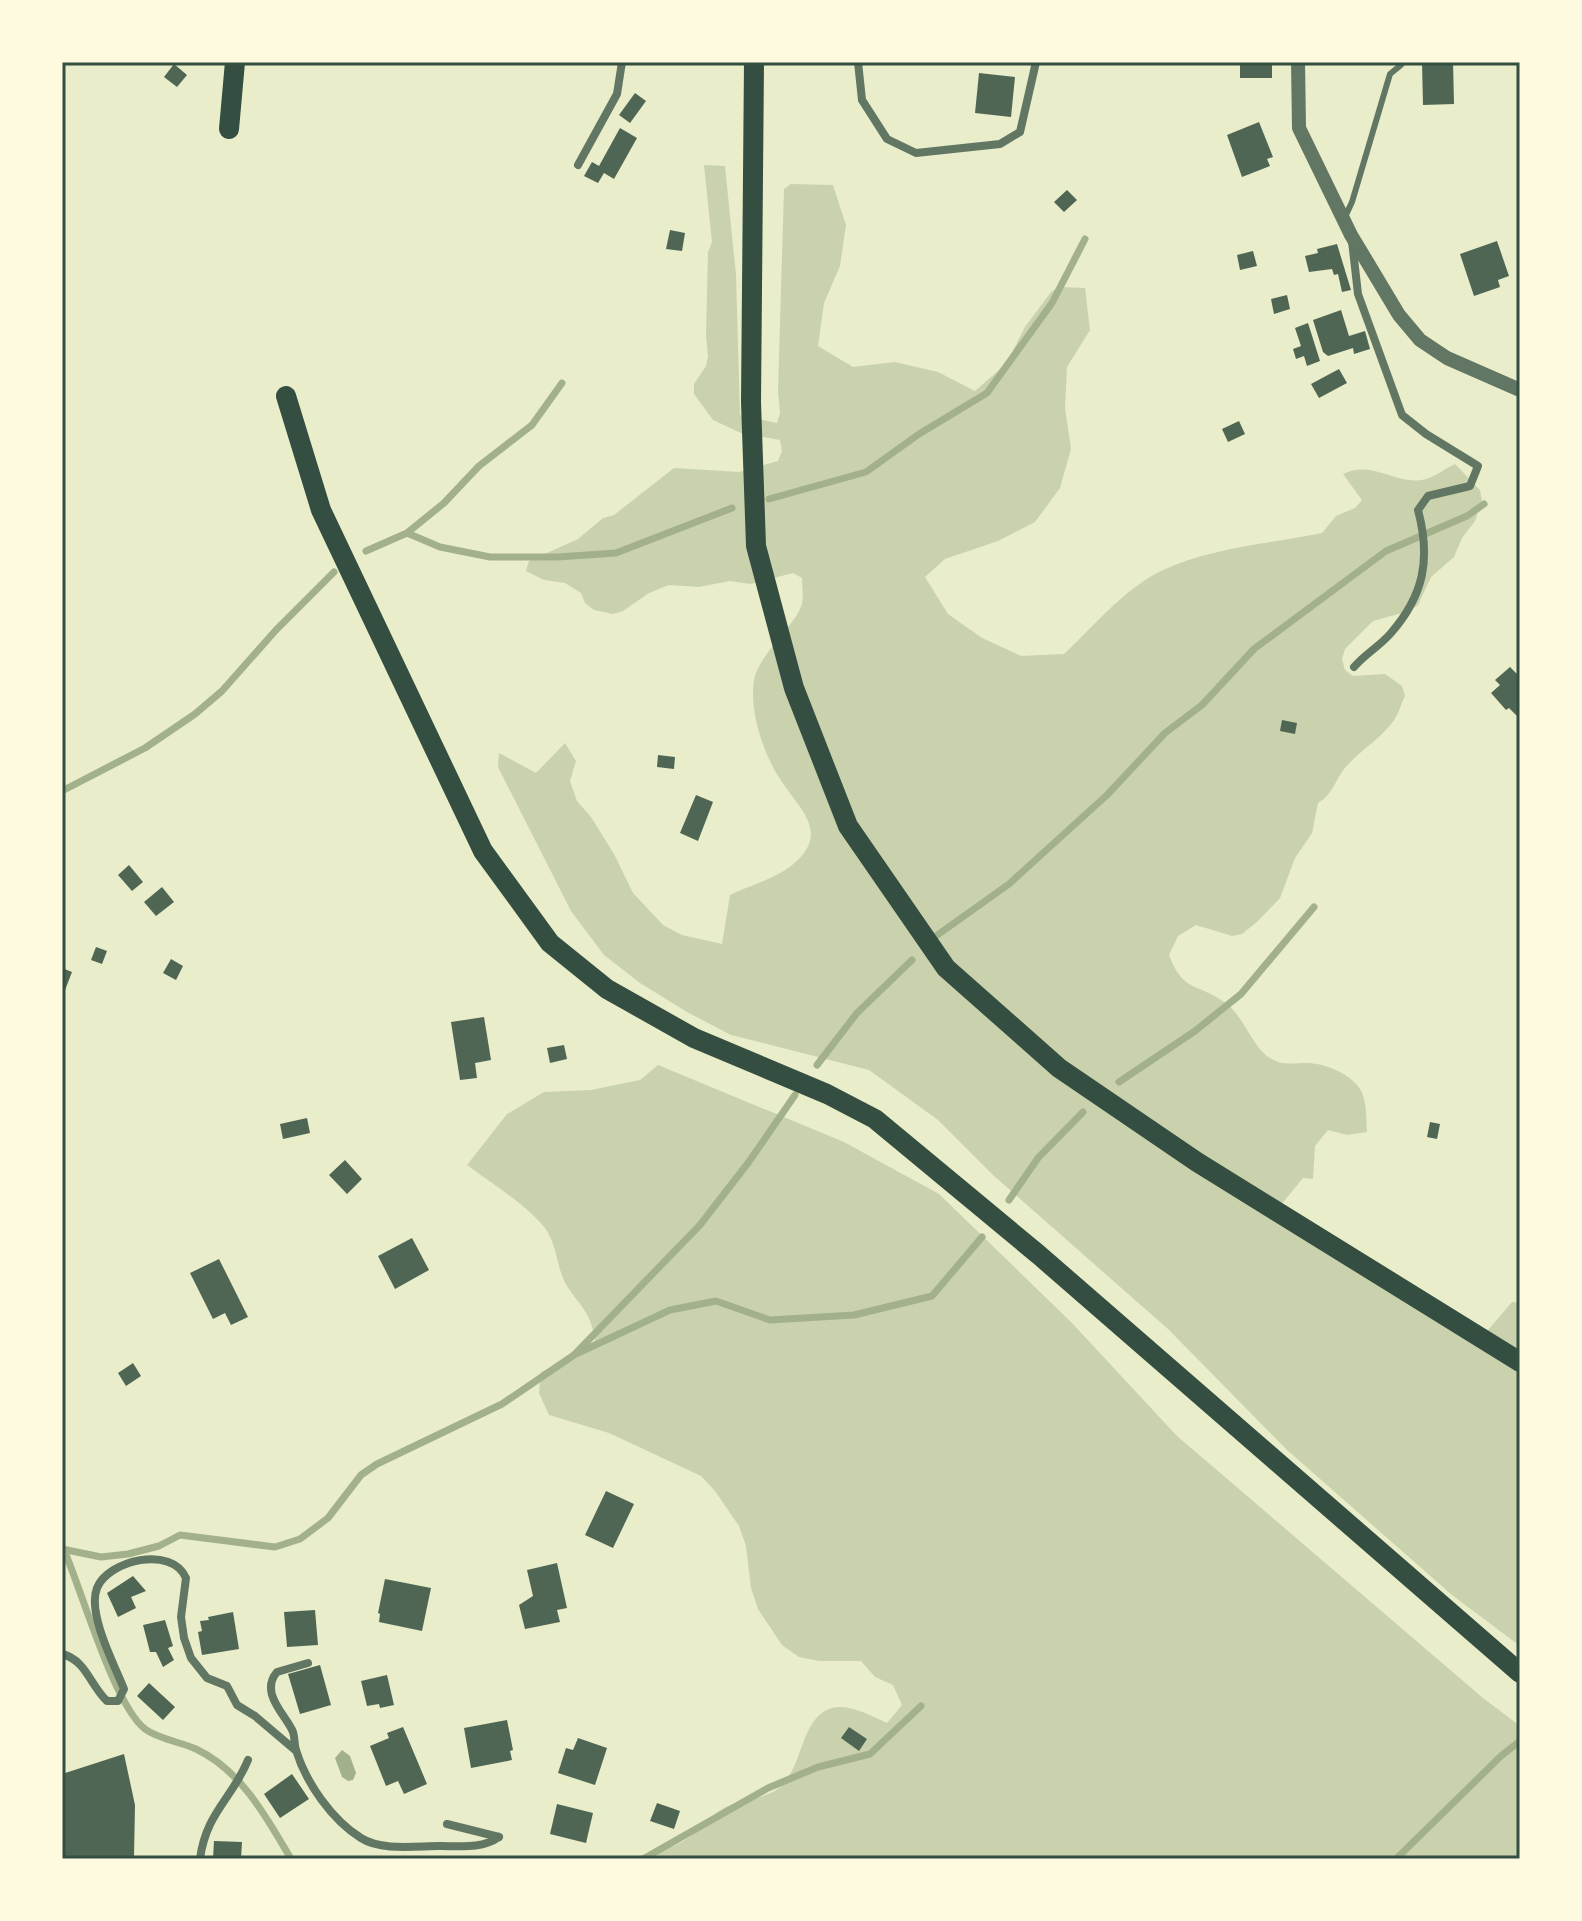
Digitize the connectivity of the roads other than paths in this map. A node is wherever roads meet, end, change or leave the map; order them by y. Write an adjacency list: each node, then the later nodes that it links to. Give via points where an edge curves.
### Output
1 (235, 62): 8 (highway)
2 (622, 62): 9 (street, via 617,94)
3 (754, 62): 15 (highway, via 751,402 756,546 794,688 848,826 946,968 1059,1068 1197,1162)
4 (858, 62): 5 (street, via 862,100 887,139 916,153 1000,144 1020,132)
5 (1036, 62)
6 (1298, 62): 10 (street, via 1299,128)
7 (1401, 65): 10 (lane, via 1390,74)
8 (229, 129)
9 (578, 165)
10 (1343, 219): 11 (street)
11 (1351, 235): 12 (street, via 1420,340 1447,358); 14 (street, via 1358,294 1402,415 1478,466 1470,486 1428,496 1418,510 1427,552 1414,601 1390,635)
12 (1520, 390)
13 (286, 396): 18 (highway, via 321,510 483,851 550,943 607,989 694,1038 875,1119)
14 (1354, 667)
15 (1520, 1362)
16 (62, 1654): 19 (street, via 82,1664 107,1701 118,1701 124,1689 95,1608 96,1589 113,1570 150,1557 168,1560 186,1578 181,1617 191,1658 207,1678 227,1686 237,1705)
17 (308, 1663): 19 (street, via 282,1670 272,1680 277,1711 291,1729)
18 (1520, 1673)
19 (295, 1750): 21 (street, via 335,1816 369,1842 471,1846 499,1837)
20 (248, 1760): 22 (street, via 208,1824)
21 (447, 1824)
22 (200, 1859)

